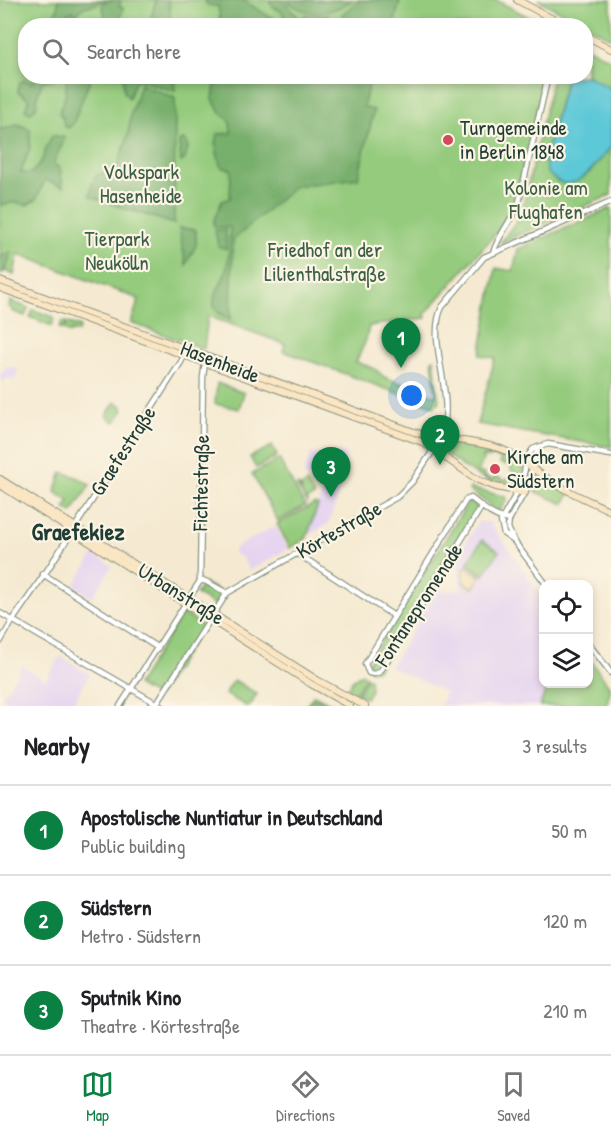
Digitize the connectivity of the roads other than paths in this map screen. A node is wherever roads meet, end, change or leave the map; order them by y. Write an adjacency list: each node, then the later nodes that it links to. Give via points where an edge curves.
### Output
1 (517, 0): 2 (main road)
2 (552, 18)
3 (593, 40): 4 (main road)
4 (611, 49)
5 (546, 84): 7 (street, via 519,202)
6 (611, 202): 7 (street)
7 (493, 253): 14 (street, via 484,257 439,312 438,338 447,406)
8 (0, 281): 10 (main road, Hasenheide)
9 (0, 288): 10 (main road, Hasenheide)
10 (166, 345): 11 (main road, Hasenheide)
11 (185, 353): 12 (main road, Hasenheide); 13 (main road, Hasenheide); 28 (street, Graefestraße)
12 (205, 363): 15 (main road, Hasenheide); 33 (street, Fichtestraße)
13 (424, 435): 14 (main road, Hasenheide); 15 (main road)
14 (441, 438): 17 (main road); 19 (main road, Hasenheide, via 489,445)
15 (422, 442): 17 (main road, Hasenheide)
16 (538, 447): 18 (street, via 554,445); 19 (street, via 529,453); 20 (street)
17 (434, 449): 23 (main road, Hasenheide, via 478,480); 30 (street, Körtestraße, via 400,494)
18 (611, 455)
19 (527, 464): 20 (main road, Hasenheide); 23 (street)
20 (533, 469): 23 (street); 25 (main road, Hasenheide)
21 (0, 479): 28 (main road, Urbanstraße)
22 (0, 485): 28 (main road, Urbanstraße)
23 (522, 492): 26 (street); 27 (street)
24 (482, 506): 26 (street); 37 (street, Fontanepromenade, via 471,498 464,502); 37 (street, Fontanepromenade, via 383,667 369,673 365,664)
25 (611, 511)
26 (502, 518): 27 (street); 29 (street, via 502,531)
27 (509, 520): 29 (street, via 508,530)
28 (73, 529): 31 (street, Graefestraße); 35 (main road, Urbanstraße)
29 (514, 541): 32 (street)
30 (298, 554): 34 (street, Körtestraße); 37 (street)
31 (44, 574): 39 (street, Graefestraße); 41 (street)
32 (542, 580)
33 (200, 581): 34 (street); 35 (street)
34 (227, 593): 38 (street, Körtestraße)
35 (187, 602): 38 (main road, Urbanstraße); 41 (street)
36 (0, 613): 39 (street)
37 (394, 615)
38 (211, 617): 45 (street, Körtestraße); 47 (main road, Urbanstraße); 48 (main road, Urbanstraße)
39 (13, 621): 40 (street, Graefestraße); 44 (street)
40 (0, 642)
41 (158, 648): 44 (street)
42 (593, 650): 43 (street)
43 (611, 674)
44 (131, 689): 45 (street); 46 (street)
45 (157, 705)
46 (120, 706)
47 (350, 706)
48 (365, 706)

